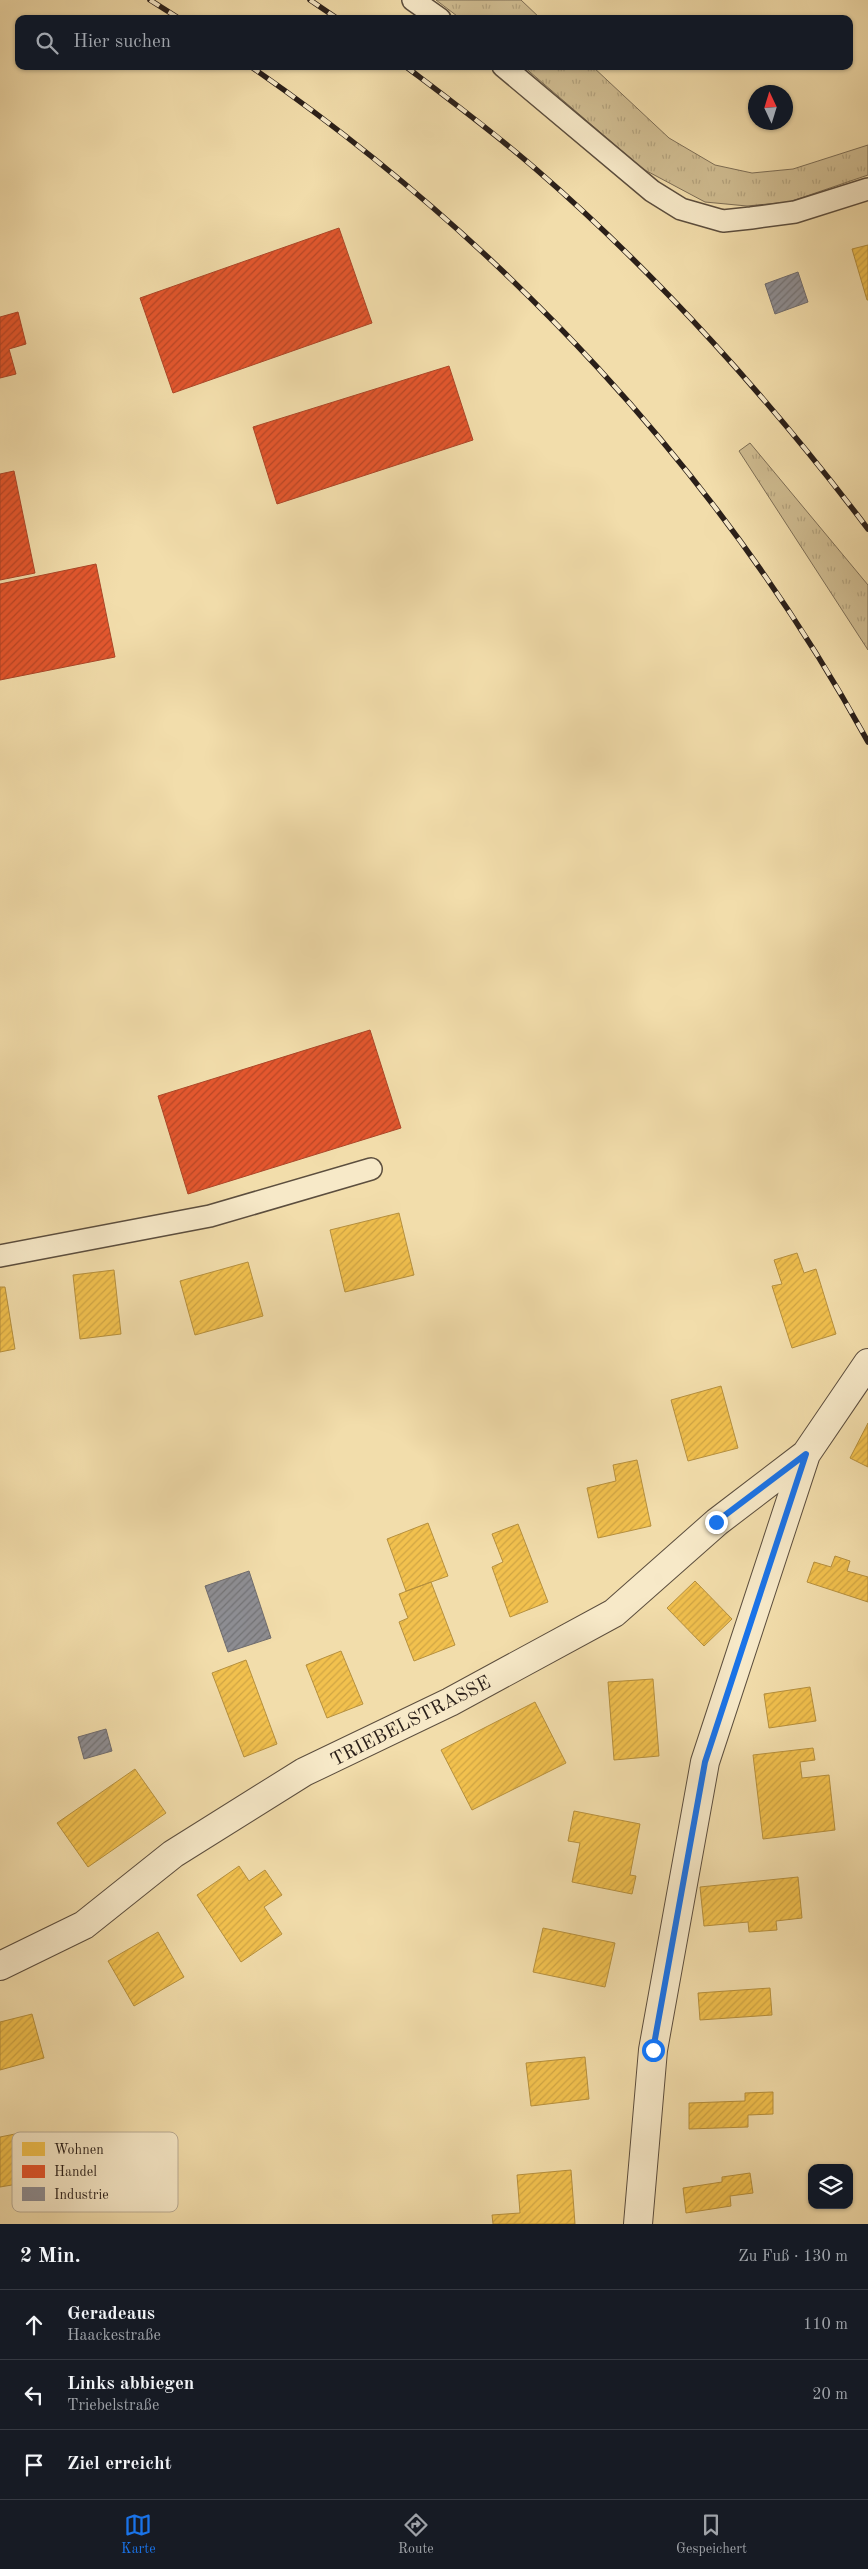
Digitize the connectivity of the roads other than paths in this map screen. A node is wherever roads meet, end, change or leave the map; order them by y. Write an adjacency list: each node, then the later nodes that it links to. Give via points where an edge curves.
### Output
1 (413, 0): 2 (lane)
2 (434, 15)
3 (508, 70): 4 (lane, via 652,191 681,209 723,221 795,212)
4 (868, 189)
5 (370, 1169): 6 (lane, via 210,1216)
6 (0, 1256)
7 (868, 1363): 8 (street)
8 (806, 1454): 9 (street, TRIEBELSTRASSE, via 716,1522 614,1613 450,1702 304,1772 174,1854 84,1926); 10 (street, via 705,1762 653,2050)
9 (0, 1966)
10 (638, 2224)

